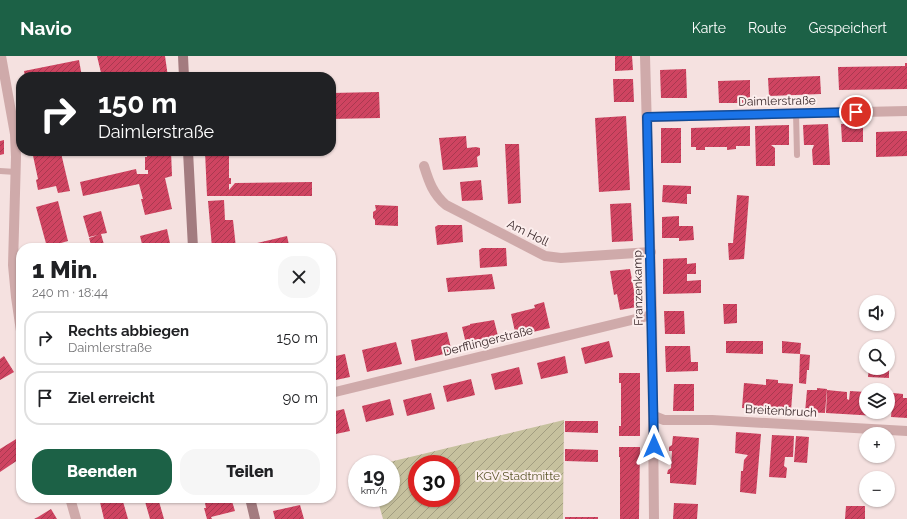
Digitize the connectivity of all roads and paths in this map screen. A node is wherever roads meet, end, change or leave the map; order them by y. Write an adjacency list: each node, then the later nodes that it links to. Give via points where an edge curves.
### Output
1 (1, 56): 12 (street, via 15,134)
2 (183, 56): 4 (street)
3 (645, 56): 7 (street, Franzenkamp)
4 (184, 72)
5 (907, 111): 6 (street, Daimlerstraße)
6 (796, 113): 7 (street, Daimlerstraße); 8 (lane)
7 (647, 117): 14 (street, Franzenkamp)
8 (798, 155)
9 (188, 156): 13 (street)
10 (424, 166): 14 (street, Am Holl, via 432,189 446,205 545,256 566,258)
11 (0, 171): 12 (lane)
12 (16, 172): 15 (street, via 13,265)
13 (193, 243)
14 (651, 252): 16 (street, Franzenkamp)
15 (16, 297)
16 (652, 315): 17 (street, Derfflingerstraße); 18 (street, Franzenkamp)
17 (336, 392)
18 (654, 416): 19 (street, Breitenbruch, via 664,420 712,420); 24 (street, Franzenkamp)
19 (907, 431)
20 (71, 503): 22 (street)
21 (251, 503): 23 (street)
22 (76, 519)
23 (255, 519)
24 (654, 519)

